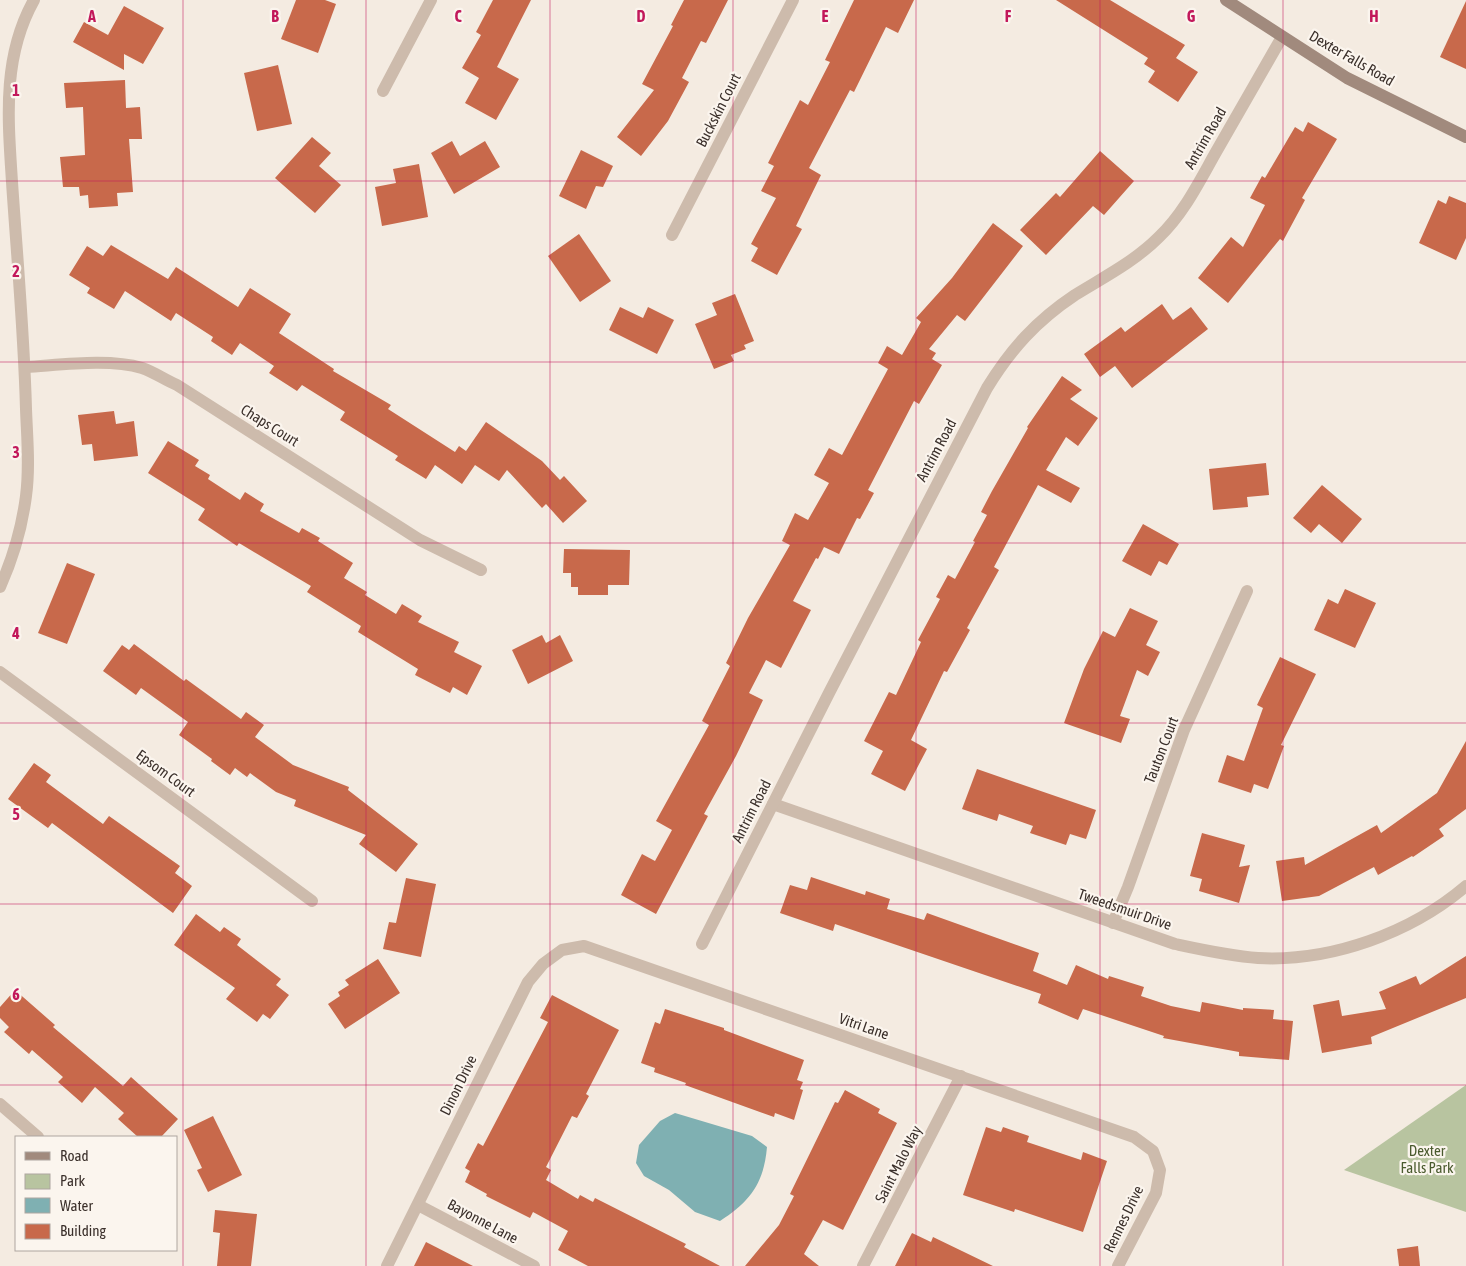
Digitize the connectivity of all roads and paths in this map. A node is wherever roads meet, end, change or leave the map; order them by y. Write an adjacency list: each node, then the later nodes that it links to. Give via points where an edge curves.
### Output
1 (34, 0): 8 (street, via 12,55)
2 (431, 0): 6 (street)
3 (793, 0): 9 (street, Buckskin Court)
4 (1226, 0): 5 (street, Dexter Falls Road)
5 (1282, 37): 7 (street, Dexter Falls Road, via 1347,78); 15 (street, Antrim Road, via 1183,210 1160,237 1138,257 1050,313 1003,362)
6 (383, 91)
7 (1466, 137)
8 (5, 157): 10 (street)
9 (672, 235)
10 (26, 367): 11 (street, Chaps Court, via 123,364 143,368 177,385 420,540); 12 (street, via 27,495 9,566)
11 (481, 570)
12 (0, 587)
13 (1247, 591): 18 (street, Tauton Court, via 1184,730)
14 (0, 672): 17 (street, Epsom Court)
15 (773, 804): 18 (street, Tweedsmuir Drive); 19 (street, Antrim Road)
16 (1466, 886): 18 (street, Tweedsmuir Drive, via 1423,917 1366,943 1288,958 1228,955 1175,944)
17 (312, 900)
18 (1113, 923)
19 (702, 944)
20 (584, 946): 21 (street, Vitri Lane); 25 (street, Dinon Drive, via 562,950 543,964 528,982)
21 (961, 1076): 24 (street, Vitri Lane); 28 (street, Saint Malo Way)
22 (0, 1104): 23 (street)
23 (37, 1136)
24 (1134, 1137): 29 (street, Rennes Drive, via 1153,1151 1160,1170 1156,1193)
25 (418, 1205): 26 (street, Dinon Drive); 27 (street, Bayonne Lane)
26 (387, 1266)
27 (534, 1266)
28 (864, 1266)
29 (1118, 1266)

